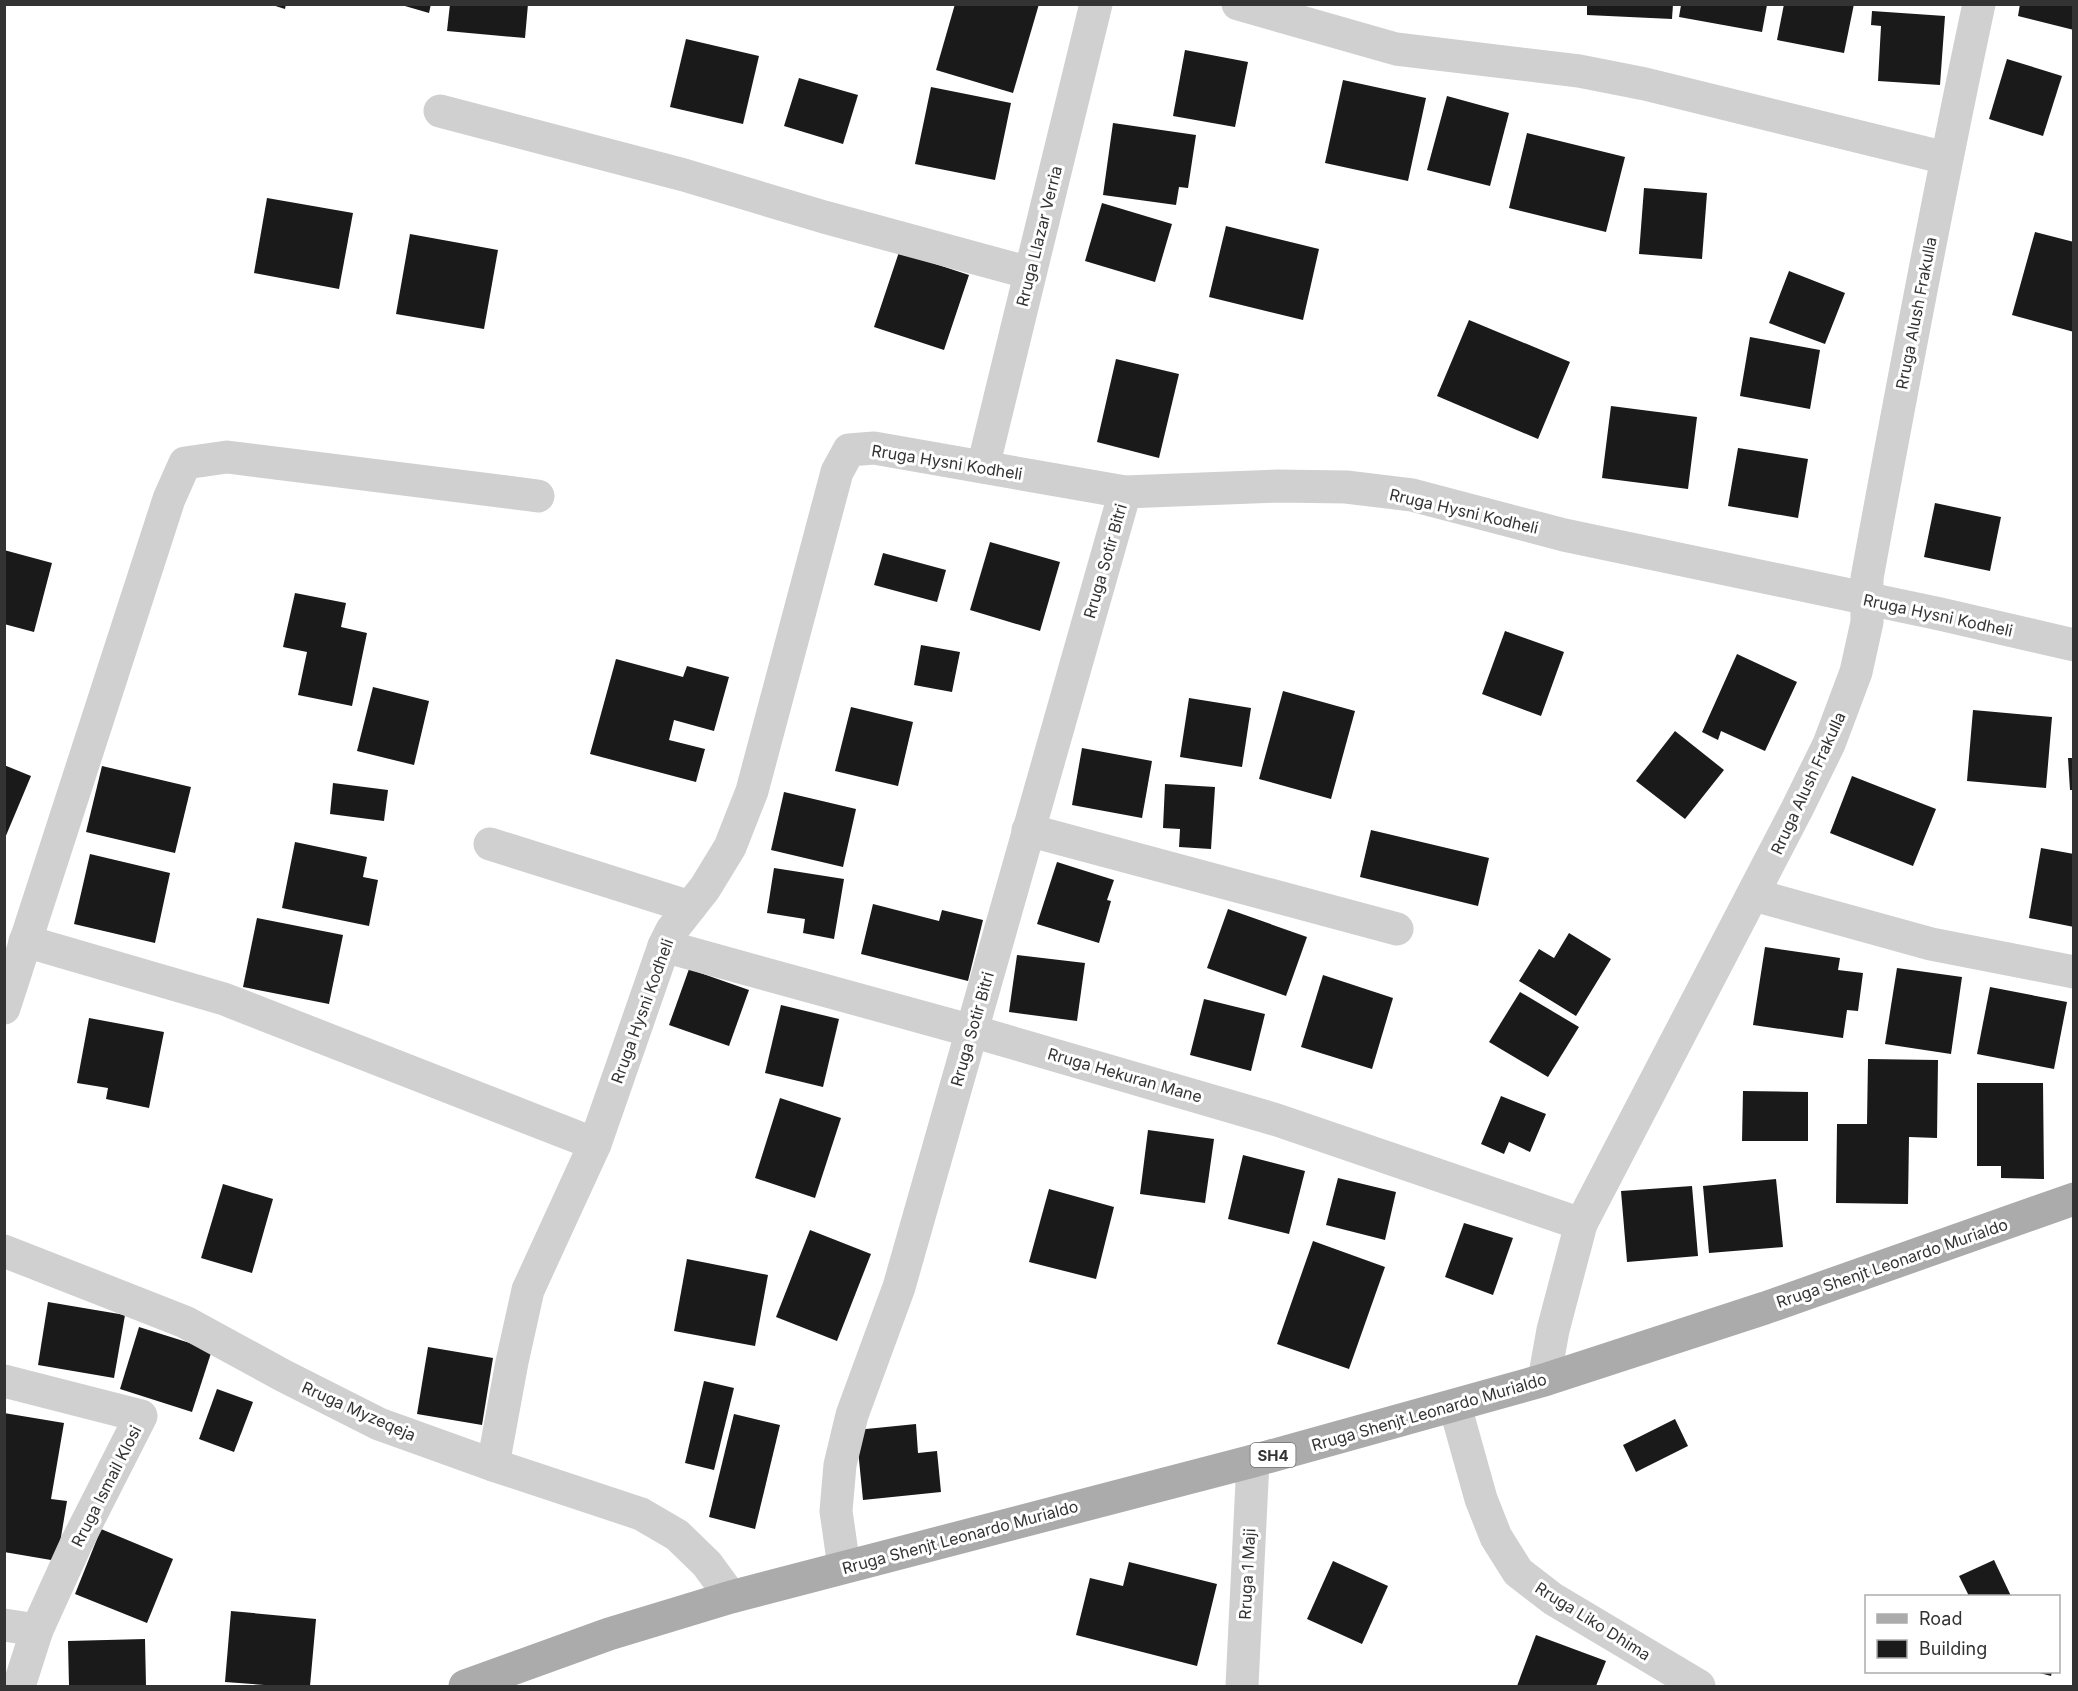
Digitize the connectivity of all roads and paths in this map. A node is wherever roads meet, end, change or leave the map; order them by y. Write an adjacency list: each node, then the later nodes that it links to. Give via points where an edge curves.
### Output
1 (1096, 4): 6 (street, Rruga Llazar Verria)
2 (1238, 4): 5 (street, via 1396,49 1579,70)
3 (1979, 4): 5 (street, Rruga Alush Frakulla)
4 (440, 111): 6 (street)
5 (1946, 158): 10 (street, Rruga Alush Frakulla, via 1867,578)
6 (1030, 273): 7 (street, Rruga Llazar Verria)
7 (982, 467): 8 (street, Rruga Hysni Kodheli); 15 (street, Rruga Hysni Kodheli, via 874,448 849,450 837,472 752,791 729,847)
8 (1125, 492): 10 (street, Rruga Hysni Kodheli, via 1278,486 1346,487 1412,495 1564,535); 12 (street, Rruga Sotir Bitri)
9 (538, 496): 17 (street, via 227,457 185,463 169,499)
10 (1867, 599): 11 (street, Rruga Hysni Kodheli); 14 (street, Rruga Alush Frakulla, via 1867,622 1856,672 1829,744)
11 (2073, 645)
12 (1028, 830): 16 (street); 21 (street, Rruga Sotir Bitri)
13 (490, 844): 15 (street)
14 (1754, 894): 19 (street, via 1931,944); 24 (street, Rruga Alush Frakulla)
15 (690, 908): 18 (street, Rruga Hysni Kodheli)
16 (1397, 929)
17 (26, 941): 20 (street); 22 (street, via 224,999)
18 (664, 946): 21 (street, Rruga Hekuran Mane); 22 (street, Rruga Hysni Kodheli)
19 (2073, 972)
20 (4, 1008)
21 (972, 1031): 24 (street, Rruga Hekuran Mane, via 1277,1120); 31 (street, Rruga Sotir Bitri, via 899,1287 852,1415 840,1465 836,1511)
22 (595, 1144): 30 (street, Rruga Hysni Kodheli, via 528,1290)
23 (2073, 1199): 26 (main road, Rruga Shenjt Leonardo Murialdo / SH4, via 1765,1308)
24 (1581, 1224): 26 (street, Rruga Alush Frakulla)
25 (4, 1251): 30 (street, Rruga Myzeqeja, via 185,1322 379,1424)
26 (1544, 1380): 28 (main road, Rruga Shenjt Leonardo Murialdo / SH4)
27 (4, 1381): 34 (street, Rruga Ismail Klosi, via 141,1416)
28 (1455, 1406): 29 (main road, Rruga Shenjt Leonardo Murialdo / SH4); 38 (street, Rruga Liko Dhima, via 1481,1499 1496,1538 1518,1572 1553,1599)
29 (1253, 1461): 31 (main road, Rruga Shenjt Leonardo Murialdo / SH4); 37 (street, Rruga 1 Maji)
30 (494, 1465): 32 (street, Rruga Myzeqeja, via 641,1514 677,1535 707,1564)
31 (844, 1567): 32 (main road, Rruga Shenjt Leonardo Murialdo / SH4)
32 (732, 1597): 36 (main road, Rruga Shenjt Leonardo Murialdo / SH4, via 609,1634)
33 (4, 1625): 34 (street)
34 (37, 1630): 35 (street, Rruga Ismail Klosi)
35 (19, 1686)
36 (465, 1686)
37 (1242, 1686)
38 (1699, 1686)

